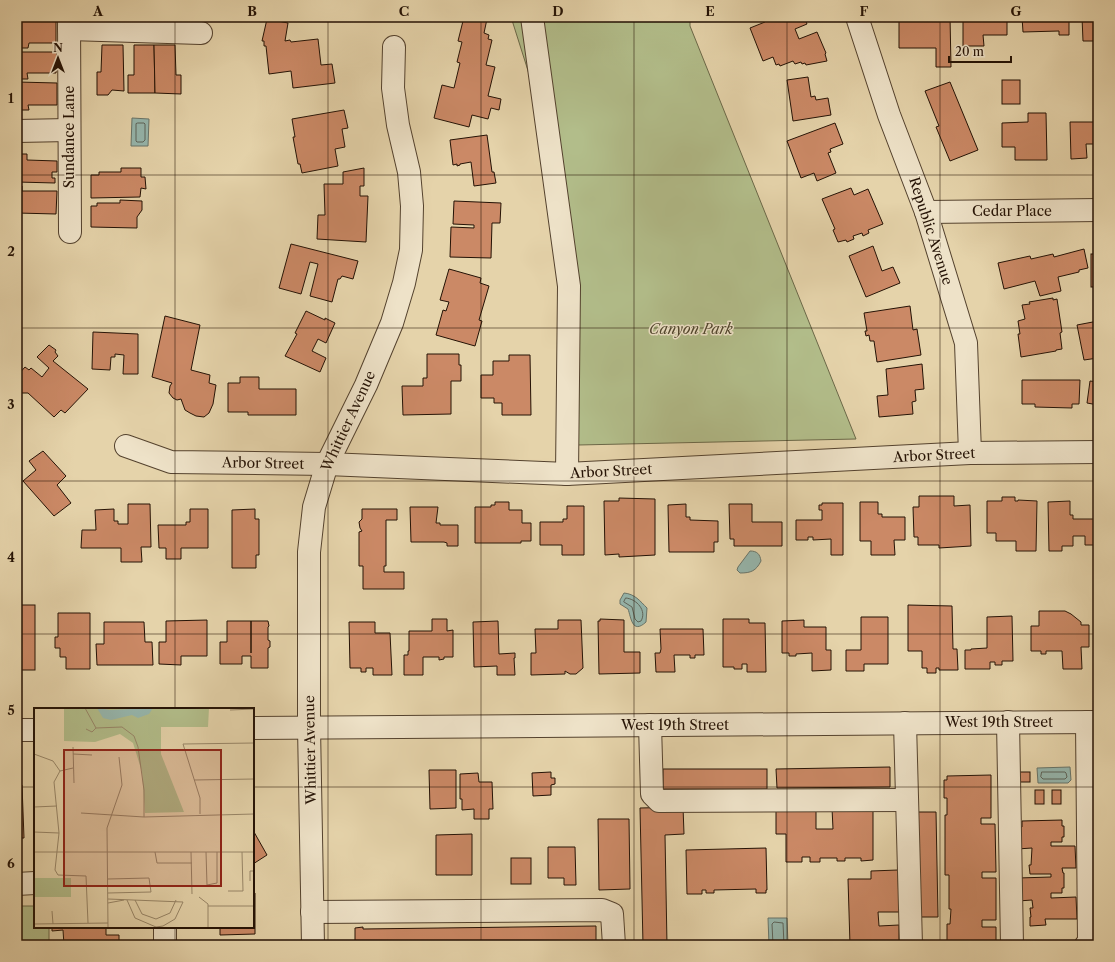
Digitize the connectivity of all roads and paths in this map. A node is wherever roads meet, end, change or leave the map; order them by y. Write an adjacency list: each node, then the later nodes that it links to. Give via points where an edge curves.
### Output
1 (532, 17): 15 (street, via 568,286)
2 (857, 17): 9 (street, Republic Avenue, via 889,115)
3 (69, 23): 4 (street); 6 (street, Sundance Lane)
4 (200, 33)
5 (394, 47): 14 (street, Whittier Avenue, via 393,88 398,125 409,172 412,206 411,250 392,323 366,385)
6 (69, 130): 7 (street); 10 (street, Sundance Lane)
7 (17, 131)
8 (1098, 210): 9 (street, Cedar Place)
9 (926, 212): 13 (street, Republic Avenue, via 966,343)
10 (70, 232)
11 (126, 446): 14 (street, Arbor Street, via 171,462)
12 (1098, 452): 13 (street, Arbor Street)
13 (970, 453): 15 (street, Arbor Street)
14 (327, 464): 15 (street, Arbor Street); 20 (street, Whittier Avenue, via 314,508 309,552)
15 (567, 474)
16 (1008, 722): 17 (street, West 19th Street); 18 (street, West 19th Street); 33 (street)
17 (1092, 722): 34 (street, via 1089,942)
18 (905, 723): 19 (street, West 19th Street); 24 (street)
19 (650, 725): 20 (street, West 19th Street); 24 (street, via 652,794 659,801)
20 (308, 727): 21 (street, West 19th Street); 27 (street, Whittier Avenue)
21 (254, 728)
22 (17, 730): 23 (street)
23 (34, 730)
24 (907, 800): 32 (street)
25 (34, 883): 26 (street)
26 (17, 884)
27 (312, 912): 30 (street, Whittier Avenue); 31 (street, via 602,910 612,914)
28 (165, 928): 29 (street)
29 (166, 945)
30 (313, 945)
31 (614, 945)
32 (911, 945)
33 (1012, 945)
34 (1086, 945)

